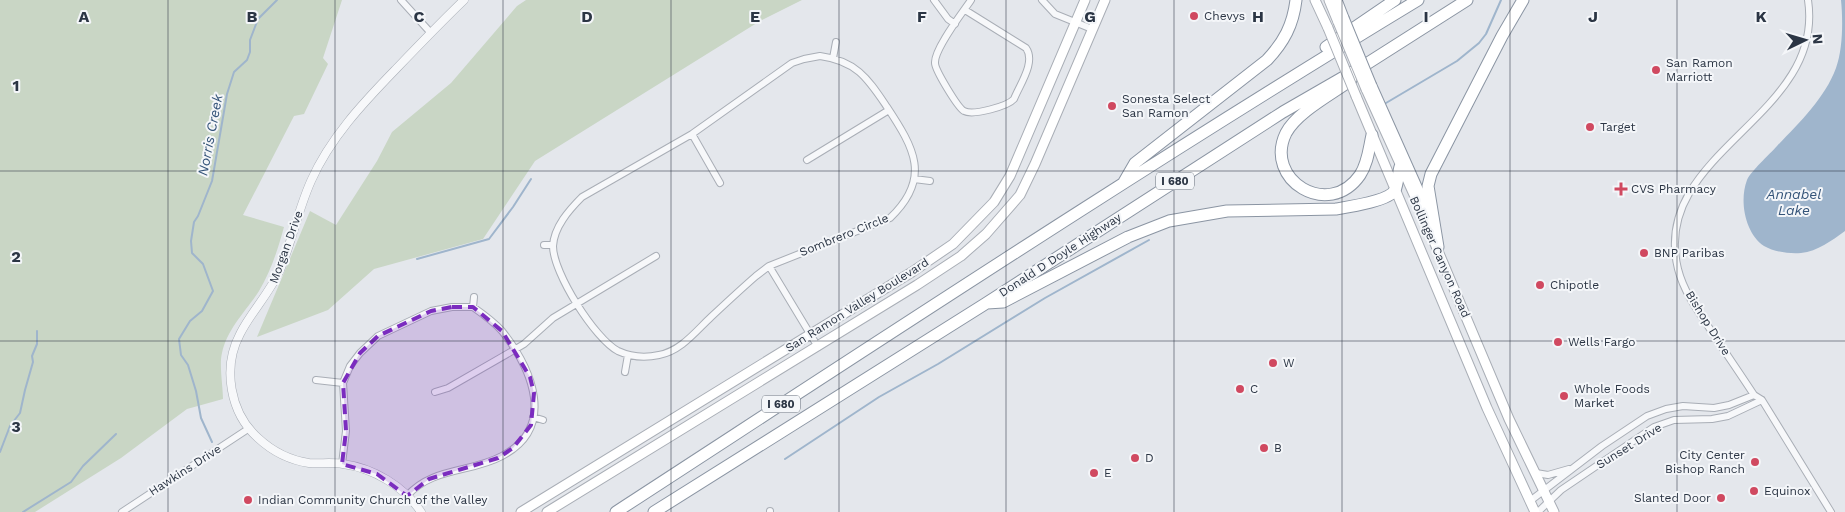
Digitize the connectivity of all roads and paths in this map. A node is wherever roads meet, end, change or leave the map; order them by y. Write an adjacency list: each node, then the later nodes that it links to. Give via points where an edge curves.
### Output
1 (401, 0): 22 (street)
2 (464, 0): 22 (street, Morgan Drive)
3 (934, 0): 20 (street)
4 (971, 0): 17 (street)
5 (1042, 0): 19 (street, via 1055,14)
6 (1085, 0): 19 (main road, San Ramon Valley Boulevard)
7 (1105, 0): 21 (main road, San Ramon Valley Boulevard)
8 (1296, 0): 36 (highway, via 1286,36 1267,60 1135,163)
9 (1315, 0): 30 (main road, Bollinger Canyon Road, bridge)
10 (1329, 0): 18 (main road)
11 (1336, 0): 18 (highway)
12 (1395, 0): 25 (highway, via 1321,51)
13 (1418, 0): 25 (highway, Donald D Doyle Highway / I 680)
14 (1467, 0): 26 (highway, Donald D Doyle Highway / I 680)
15 (1523, 0): 41 (highway, via 1431,174 1428,186)
16 (1808, 0): 56 (street, Bishop Drive, via 1809,28 1796,69 1786,86 1699,177 1681,211 1676,233 1678,268 1690,298)
17 (965, 10): 20 (street); 20 (street, via 1026,48 1030,54 1030,62 1010,103 977,113 962,111 935,63 936,54)
18 (1340, 20): 27 (highway, bridge)
19 (1075, 22): 21 (street); 48 (main road, San Ramon Valley Boulevard, via 1010,176 994,202 953,244)
20 (955, 24)
21 (1092, 29): 49 (main road, San Ramon Valley Boulevard, via 1036,164 1010,207 961,256)
22 (430, 32): 60 (street, Morgan Drive, via 360,107 329,148 297,213 280,270 239,335 232,356 231,381 235,404)
23 (836, 42): 24 (street)
24 (833, 58): 28 (street, Sombrero Circle, via 862,72); 29 (street, Sombrero Circle, via 820,56 792,63)
25 (1318, 61): 36 (highway, Donald D Doyle Highway / I 680)
26 (1368, 63): 30 (highway, via 1362,73 1293,123 1283,143 1284,167 1297,185 1307,191 1336,194 1353,184 1361,174); 46 (highway, Donald D Doyle Highway / I 680, via 1283,112)
27 (1368, 87): 32 (main road, Bollinger Canyon Road); 38 (highway, via 1425,208)
28 (889, 110): 31 (street); 33 (street, Sombrero Circle, via 912,150)
29 (692, 134): 35 (street); 40 (street, Sombrero Circle, via 582,197 563,220)
30 (1372, 135): 37 (main road, Bollinger Canyon Road)
31 (807, 160)
32 (1400, 166): 37 (highway); 38 (main road, Bollinger Canyon Road)
33 (914, 179): 34 (street); 43 (street, Sombrero Circle, via 910,194 890,218)
34 (930, 182)
35 (720, 183)
36 (1123, 184): 72 (highway, Donald D Doyle Highway / I 680)
37 (1395, 190): 46 (highway, via 1386,198 1352,207 1227,211 1169,221 1128,237 1003,302); 66 (main road, Bollinger Canyon Road)
38 (1426, 221): 41 (main road, Bollinger Canyon Road)
39 (544, 245): 40 (street)
40 (553, 246): 45 (street, Sombrero Circle, via 556,263)
41 (1438, 247): 63 (main road, Bollinger Canyon Road, via 1509,419)
42 (656, 256): 45 (street)
43 (769, 266): 48 (street); 51 (street, Sombrero Circle, via 671,351 642,357)
44 (474, 297): 47 (street)
45 (576, 302): 50 (street); 51 (street, Sombrero Circle, via 608,344)
46 (985, 304): 73 (highway, Donald D Doyle Highway / I 680)
47 (473, 307): 50 (street, via 502,331); 54 (street, via 452,306 431,311 378,336 350,366)
48 (810, 334): 49 (street); 70 (main road, San Ramon Valley Boulevard)
49 (818, 347): 71 (main road, San Ramon Valley Boulevard)
50 (514, 350): 55 (street, via 448,388); 58 (street, via 533,385)
51 (628, 355): 52 (street)
52 (625, 372)
53 (316, 380): 54 (street)
54 (343, 382): 61 (street, via 346,431)
55 (435, 392)
56 (1754, 394): 57 (street, Bishop Drive); 62 (street, Sunset Drive, via 1736,403 1714,408 1683,406 1660,410)
57 (1762, 400): 67 (street, Sunset Drive, via 1728,416 1674,420 1654,428 1561,490); 76 (street, Bishop Drive)
58 (534, 417): 59 (street); 65 (street, via 523,438 503,456 429,479)
59 (543, 420)
60 (248, 429): 61 (street, Morgan Drive, via 287,457 307,463); 68 (street, Hawkins Drive)
61 (342, 464): 65 (street, Morgan Drive, via 377,474)
62 (1575, 467): 63 (street, Sunset Drive, via 1548,475); 64 (street, Sunset Drive)
63 (1536, 473): 64 (main road, Bollinger Canyon Road)
64 (1544, 491): 66 (street, Sunset Drive); 67 (main road, Bollinger Canyon Road)
65 (408, 496): 69 (street, Morgan Drive)
66 (1530, 501): 74 (main road, Bollinger Canyon Road)
67 (1550, 503): 74 (street, Sunset Drive); 75 (main road, Bollinger Canyon Road)
68 (122, 512)
69 (421, 512)
70 (521, 512)
71 (547, 512)
72 (616, 512)
73 (654, 512)
74 (1537, 512)
75 (1554, 512)
76 (1831, 512)

